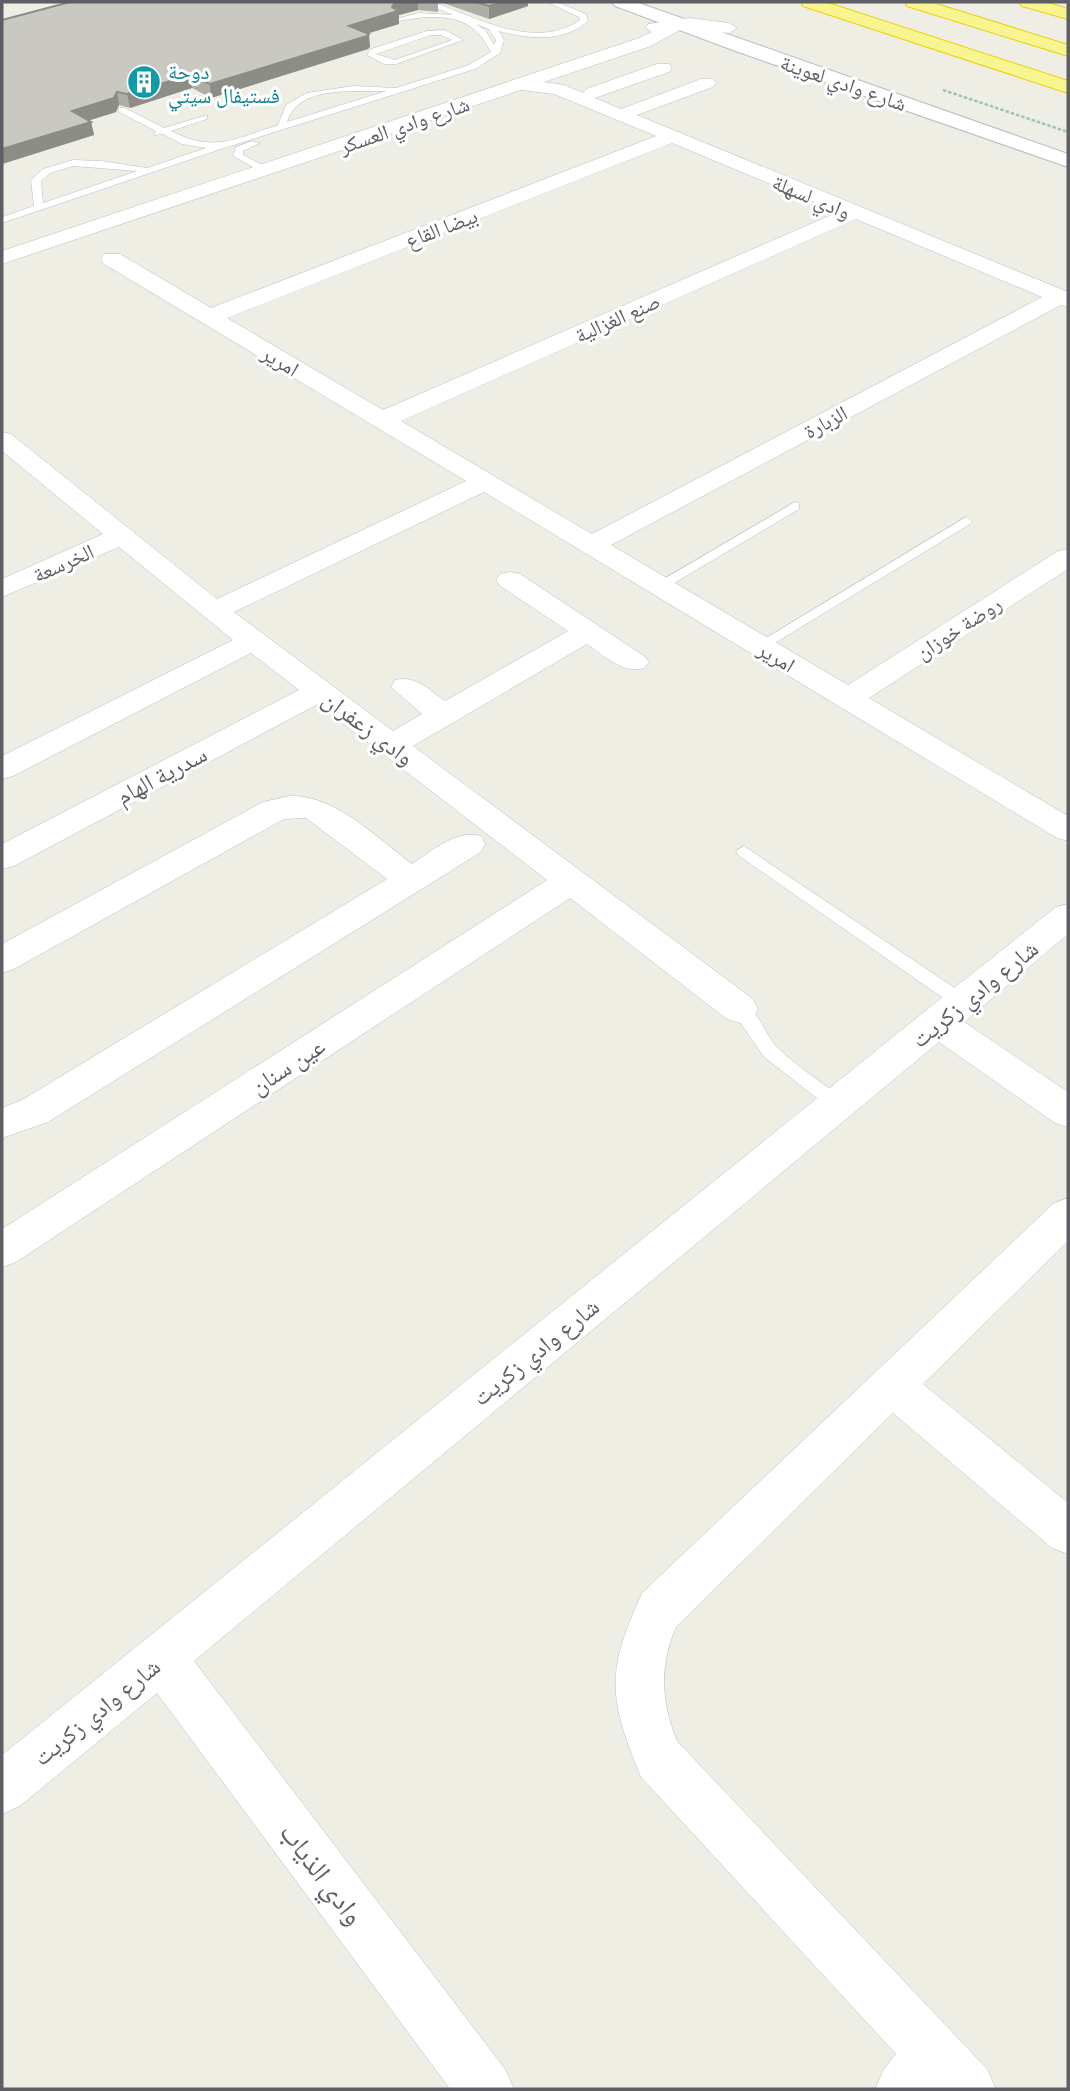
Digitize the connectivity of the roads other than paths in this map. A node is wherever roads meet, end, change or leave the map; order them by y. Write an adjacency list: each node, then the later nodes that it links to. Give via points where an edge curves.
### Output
1 (427, 2): 12 (lane)
2 (551, 2): 12 (lane, via 576,11 584,21 543,35)
3 (619, 2): 11 (main road, شارع وادي لعوينة); 15 (main road, via 646,19)
4 (656, 2): 11 (street, via 674,13); 14 (main road, شارع وادي لعوينة)
5 (809, 2): 27 (highway)
6 (915, 2): 16 (highway)
7 (1028, 2): 8 (highway)
8 (1068, 14)
9 (398, 19): 17 (lane, via 429,14 453,18 480,30)
10 (415, 21): 13 (lane)
11 (678, 24): 14 (main road, شارع وادي لعوينة); 15 (street, شارع وادي العسكر, via 658,26)
12 (492, 27): 17 (lane, via 500,40)
13 (438, 32): 18 (lane, via 459,40); 18 (lane, via 371,54 390,62)
14 (722, 32): 15 (main road); 40 (main road, شارع وادي لعوينة); 42 (main road, شارع وادي لعوينة)
15 (643, 38): 25 (street, شارع وادي العسكر); 43 (street, شارع وادي العسكر, via 306,150 265,158)
16 (1068, 51)
17 (496, 53): 22 (lane)
18 (416, 55): 19 (lane)
19 (426, 60)
20 (437, 64): 22 (lane)
21 (663, 68): 23 (street)
22 (458, 72): 29 (lane)
23 (633, 79): 30 (street); 31 (street)
24 (362, 80): 28 (lane)
25 (553, 82): 33 (street, وادي لسهلة); 43 (street, شارع وادي العسكر, via 519,85)
26 (707, 83): 31 (street)
27 (1068, 87)
28 (339, 89): 29 (lane); 36 (lane, via 295,102 286,111)
29 (408, 89): 35 (lane)
30 (592, 93)
31 (673, 96): 33 (street)
32 (122, 110): 37 (lane)
33 (621, 115): 38 (street, وادي لسهلة)
34 (204, 117): 37 (lane)
35 (315, 117): 36 (lane); 43 (lane, via 304,126 239,149 238,154)
36 (281, 128): 39 (lane)
37 (162, 131): 39 (lane, via 190,144); 41 (lane, via 155,137 177,150)
38 (673, 136): 47 (street, وادي لسهلة); 53 (street, بيضا القاع)
39 (221, 146): 41 (lane)
40 (1068, 146)
41 (177, 160): 44 (lane)
42 (1068, 161)
43 (255, 165): 50 (street, شارع وادي العسكر, via 126,217)
44 (151, 169): 45 (lane); 45 (lane, via 86,163 51,169 36,180)
45 (39, 207): 48 (lane)
46 (2, 210): 48 (lane)
47 (853, 213): 52 (street, وادي لسهلة); 54 (street, صنع الغزالية)
48 (21, 214): 49 (lane)
49 (2, 220)
50 (2, 258)
51 (112, 259): 53 (street, امرير)
52 (1064, 298): 60 (street, الزبارة)
53 (209, 317): 54 (street, امرير)
54 (382, 420): 56 (street, امرير)
55 (2, 439): 59 (street, وادي زعفران)
56 (485, 482): 60 (street, امرير); 65 (street)
57 (795, 506): 63 (lane)
58 (966, 520): 68 (lane)
59 (123, 536): 64 (street, الخرسعة); 65 (street, وادي زعفران)
60 (592, 545): 63 (street, امرير)
61 (1068, 557): 72 (street, روضة خوزان)
62 (510, 580): 66 (street)
63 (659, 586): 68 (street, امرير)
64 (2, 589)
65 (214, 611): 67 (street, وادي زعفران)
66 (588, 631): 69 (street); 73 (street)
67 (253, 641): 71 (street, وادي زعفران); 75 (street)
68 (760, 646): 72 (street, امرير)
69 (634, 662)
70 (406, 687): 73 (street)
71 (320, 691): 74 (street, وادي زعفران); 79 (street, سدرية الهام)
72 (848, 698): 76 (street, امرير)
73 (443, 715): 74 (street)
74 (392, 744): 81 (street, وادي زعفران)
75 (2, 769)
76 (1068, 830)
77 (469, 844): 80 (street)
78 (744, 851): 85 (lane)
79 (2, 858)
80 (411, 880): 83 (street, via 317,810 284,807); 88 (street, via 35,1111)
81 (572, 880): 84 (street, وادي زعفران); 90 (street, عين سنان)
82 (1068, 916): 85 (street, شارع وادي زكريت)
83 (2, 960)
84 (740, 1009): 86 (lane, via 770,1052)
85 (950, 1012): 86 (street, شارع وادي زكريت); 87 (street)
86 (837, 1104): 93 (street, شارع وادي زكريت)
87 (1068, 1112)
88 (2, 1123)
89 (1068, 1215): 91 (street)
90 (2, 1250)
91 (892, 1384): 92 (street); 95 (street, via 659,1610 643,1644 637,1681 642,1721 659,1759)
92 (1068, 1532)
93 (161, 1658): 94 (street, شارع وادي زكريت); 96 (street, وادي الذياب)
94 (2, 1788)
95 (935, 2077)
96 (485, 2089)

